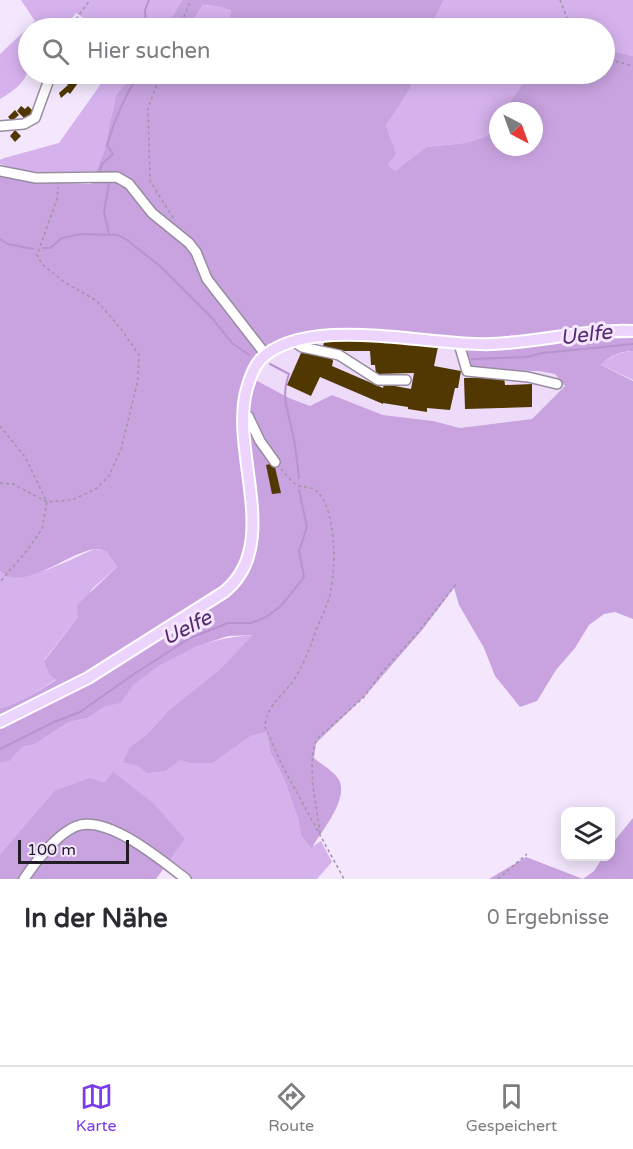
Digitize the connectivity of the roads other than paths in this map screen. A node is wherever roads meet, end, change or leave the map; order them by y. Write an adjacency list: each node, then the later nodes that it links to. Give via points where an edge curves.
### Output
1 (47, 84): 2 (street, via 35,118 24,124)
2 (0, 126)
3 (0, 171): 7 (street, via 36,178 117,177 129,184 153,213 189,243 207,279)
4 (633, 331): 6 (main road)
5 (293, 341): 6 (main road, via 328,335); 7 (main road); 8 (street, via 302,347 339,355 378,380)
6 (459, 344): 9 (street, via 467,371 509,374)
7 (266, 356): 10 (main road, via 248,382)
8 (406, 380)
9 (557, 384)
10 (242, 414): 11 (street, via 248,416); 12 (main road, via 253,535 249,558 238,580 88,678)
11 (276, 462)
12 (0, 722)
13 (24, 879): 14 (street, via 63,834 87,824 124,837)
14 (186, 879)

